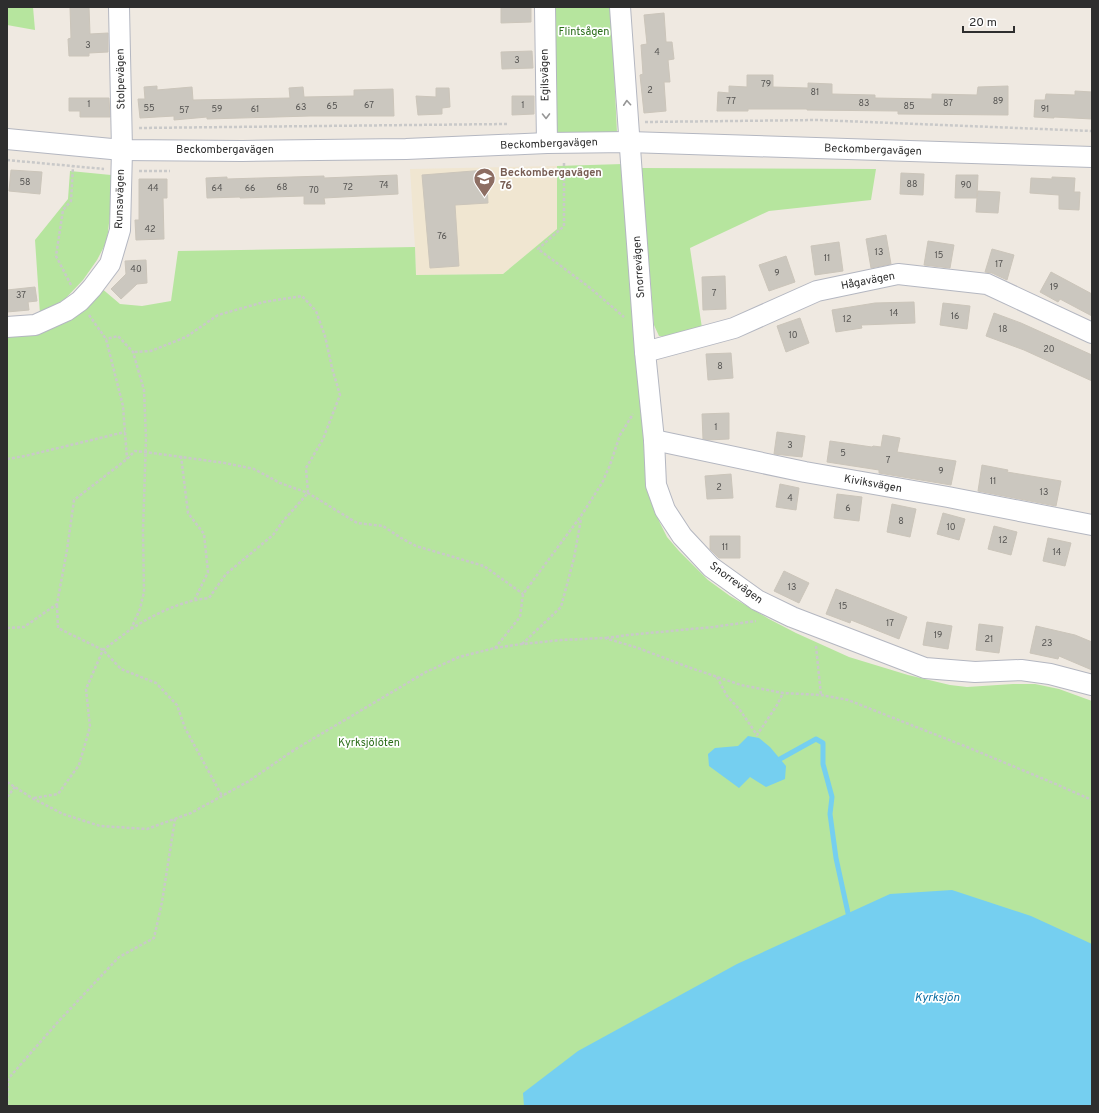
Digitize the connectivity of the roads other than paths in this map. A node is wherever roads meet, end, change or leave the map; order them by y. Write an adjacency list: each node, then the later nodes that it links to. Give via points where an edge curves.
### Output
1 (119, 7): 7 (street, Stolpevägen)
2 (545, 7): 6 (street, Egilsvägen, one-way to 6)
3 (620, 7): 5 (street, one-way to 3)
4 (7, 139): 7 (street, Beckombergavägen)
5 (629, 142): 6 (street, Beckombergavägen); 8 (street, Beckombergavägen); 11 (street, Snorrevägen)
6 (547, 143): 7 (street, Beckombergavägen, via 406,149)
7 (122, 150): 9 (street, Runsavägen, via 120,230 110,264 80,301 66,311 35,325)
8 (1092, 157)
9 (7, 328)
10 (1092, 333): 11 (street, Hågavägen, via 987,284 898,274 817,291 734,328)
11 (645, 352): 12 (street, Snorrevägen)
12 (654, 440): 13 (street, Kiviksvägen, via 805,472); 14 (street, Snorrevägen, via 656,485 665,510 682,536 711,567 757,600 814,626 925,668 975,672 1021,670 1050,674)
13 (1092, 525)
14 (1092, 685)

